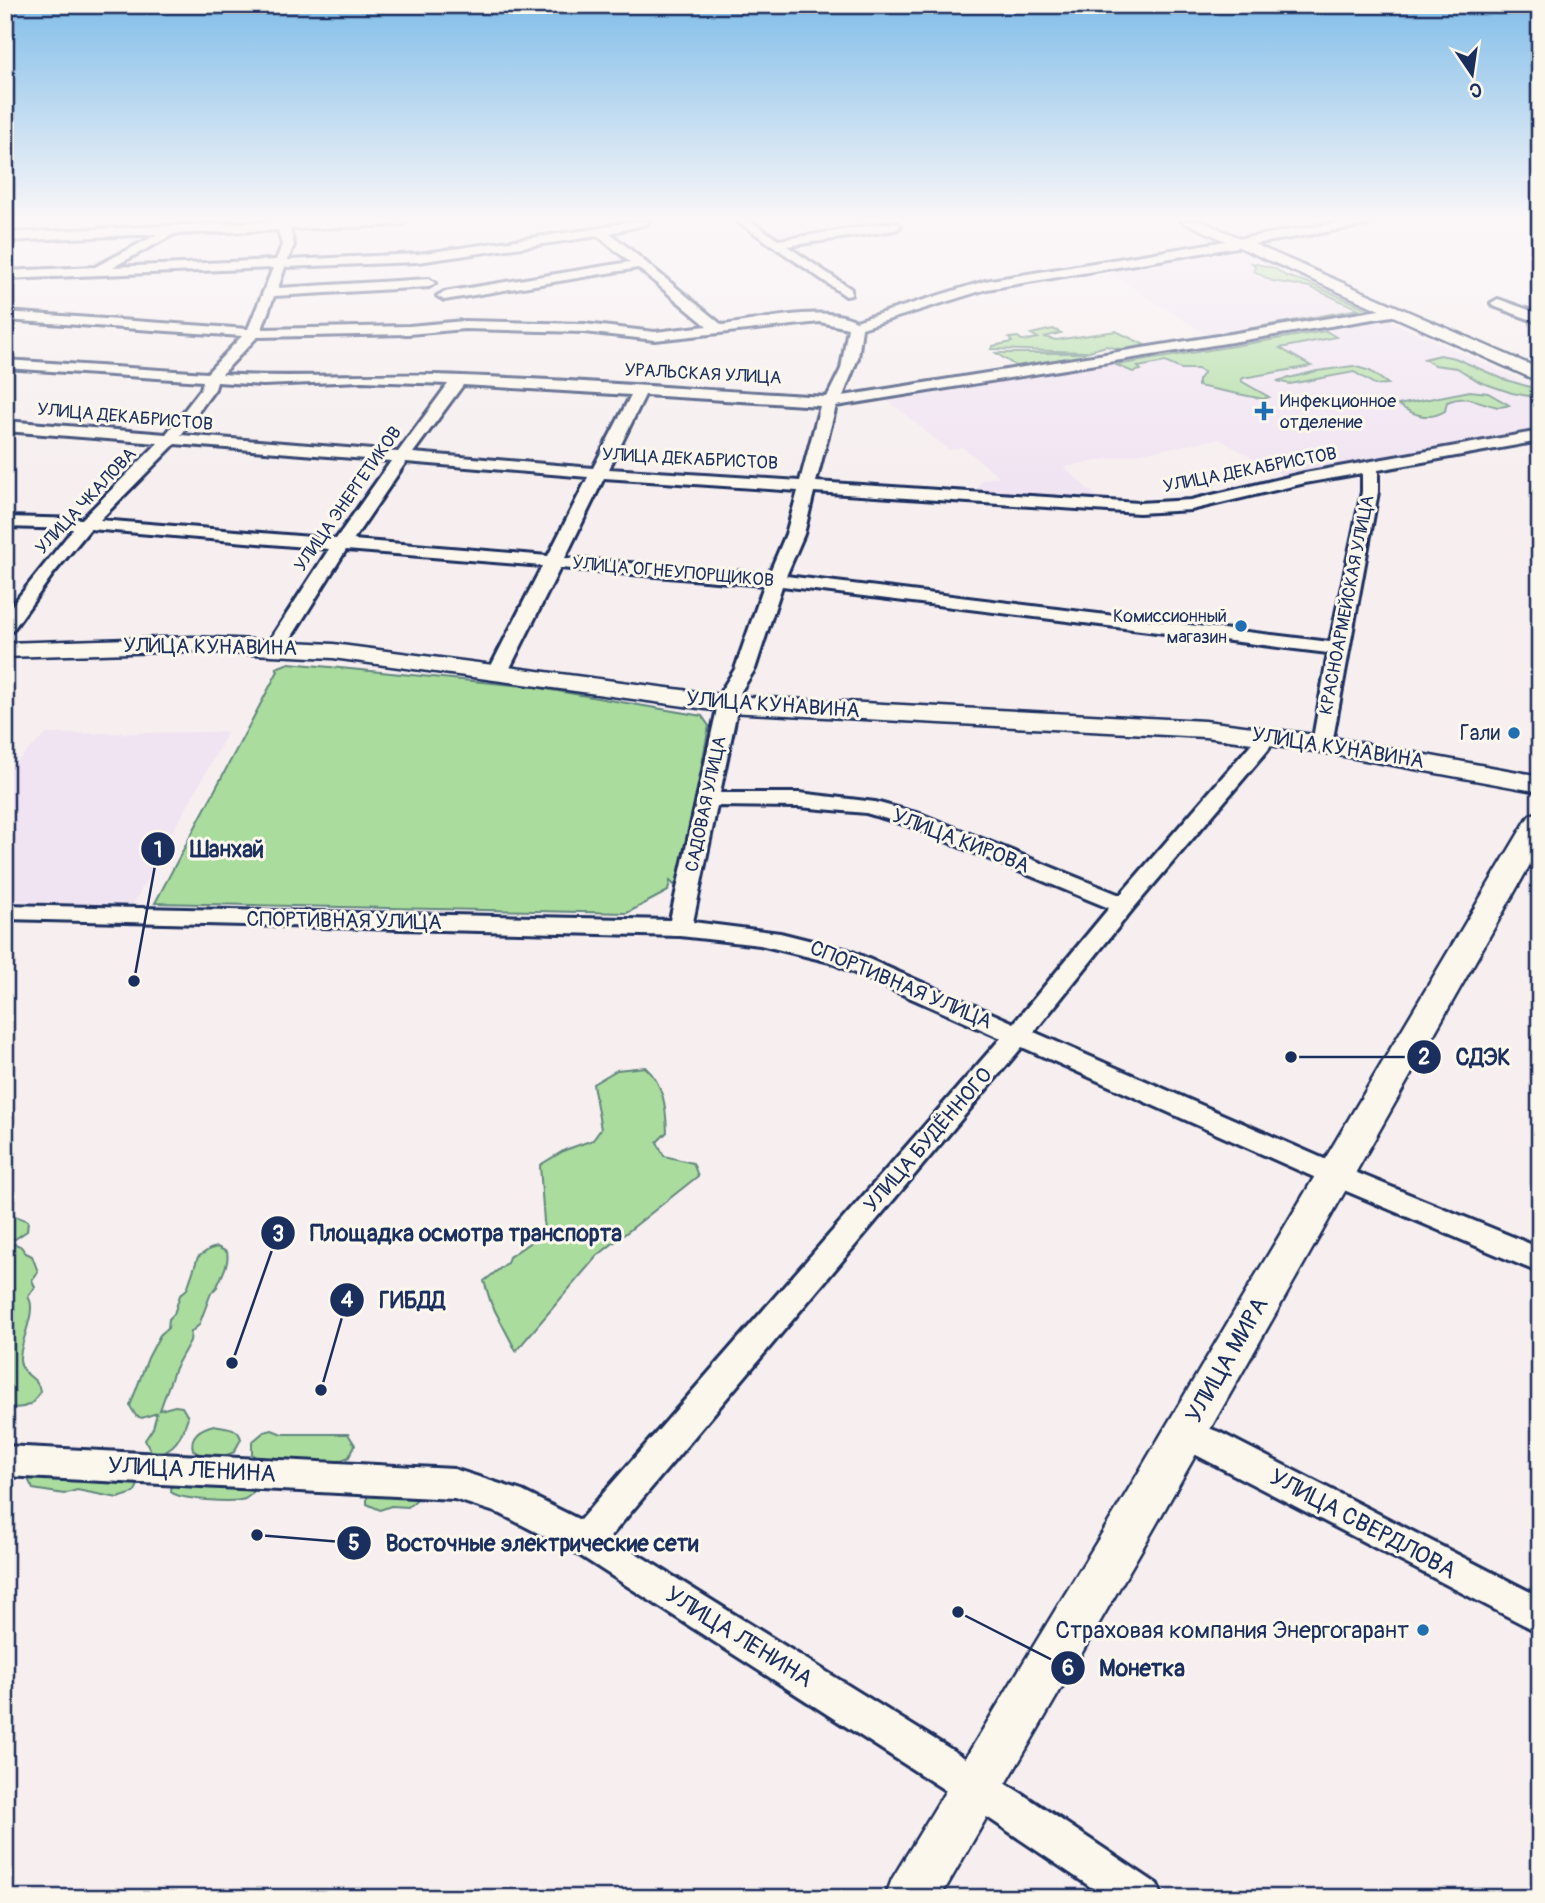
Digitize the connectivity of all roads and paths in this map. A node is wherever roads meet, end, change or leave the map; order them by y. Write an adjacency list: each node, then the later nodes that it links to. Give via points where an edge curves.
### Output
1 (262, 310): 12 (street, УЛИЦА ЧКАЛОВА)
2 (454, 310): 11 (street, via 655,336); 12 (street, via 409,330)
3 (696, 310): 11 (street)
4 (906, 310): 10 (street)
5 (1387, 310): 7 (main road)
6 (1515, 310): 9 (street)
7 (1392, 312): 14 (main road); 18 (street, УРАЛЬСКАЯ УЛИЦА)
8 (5, 316): 12 (street)
9 (1540, 320)
10 (855, 326): 11 (street, via 820,318); 18 (street, САДОВАЯ УЛИЦА, via 853,351)
11 (718, 328)
12 (253, 333): 15 (street, УЛИЦА ЧКАЛОВА)
13 (5, 364): 15 (street, УРАЛЬСКАЯ УЛИЦА)
14 (1540, 376)
15 (211, 377): 16 (street, УРАЛЬСКАЯ УЛИЦА); 20 (street, УЛИЦА ЧКАЛОВА, via 208,389)
16 (460, 380): 17 (street, УРАЛЬСКАЯ УЛИЦА); 22 (street, УЛИЦА ЭНЕРГЕТИКОВ)
17 (641, 389): 18 (street, УРАЛЬСКАЯ УЛИЦА); 24 (street)
18 (832, 402): 25 (street, САДОВАЯ УЛИЦА)
19 (5, 426): 20 (street, УЛИЦА ДЕКАБРИСТОВ)
20 (170, 440): 22 (street, УЛИЦА ДЕКАБРИСТОВ); 27 (street, УЛИЦА ЧКАЛОВА)
21 (1536, 441): 23 (street, УЛИЦА ДЕКАБРИСТОВ)
22 (400, 458): 24 (street, УЛИЦА ДЕКАБРИСТОВ); 28 (street, УЛИЦА ЭНЕРГЕТИКОВ)
23 (1370, 466): 25 (street, УЛИЦА ДЕКАБРИСТОВ, via 1167,508); 33 (street, КРАСНОАРМЕЙСКАЯ УЛИЦА, via 1370,492)
24 (601, 473): 25 (street, УЛИЦА ДЕКАБРИСТОВ); 29 (street)
25 (808, 485): 30 (street, САДОВАЯ УЛИЦА, via 795,534)
26 (5, 522): 27 (street, УЛИЦА ОГНЕУПОРЩИКОВ)
27 (86, 524): 28 (street, УЛИЦА ОГНЕУПОРЩИКОВ); 31 (street, УЛИЦА ЧКАЛОВА)
28 (341, 544): 29 (street, УЛИЦА ОГНЕУПОРЩИКОВ); 32 (street, УЛИЦА ЭНЕРГЕТИКОВ)
29 (555, 562): 30 (street, УЛИЦА ОГНЕУПОРЩИКОВ); 35 (street)
30 (775, 579): 33 (street, УЛИЦА ОГНЕУПОРЩИКОВ); 36 (street, САДОВАЯ УЛИЦА, via 745,669 730,691)
31 (5, 627)
32 (276, 646): 34 (main road, УЛИЦА КУНАВИНА); 35 (main road, УЛИЦА КУНАВИНА)
33 (1338, 649): 38 (street, КРАСНОАРМЕЙСКАЯ УЛИЦА)
34 (5, 650)
35 (498, 672): 36 (main road, УЛИЦА КУНАВИНА)
36 (727, 705): 37 (main road, УЛИЦА КУНАВИНА, via 1136,725); 40 (street, САДОВАЯ УЛИЦА)
37 (1265, 736): 38 (main road, УЛИЦА КУНАВИНА); 42 (street, УЛИЦА БУДЁННОГО)
38 (1322, 744): 39 (main road, УЛИЦА КУНАВИНА)
39 (1540, 784)
40 (708, 799): 42 (street, УЛИЦА КИРОВА, via 799,800 879,810 915,820); 44 (street, САДОВАЯ УЛИЦА)
41 (1540, 821): 46 (main road, УЛИЦА МИРА)
42 (1124, 905): 45 (street, УЛИЦА БУДЁННОГО)
43 (5, 912): 44 (street, СПОРТИВНАЯ УЛИЦА)
44 (680, 928): 45 (street, СПОРТИВНАЯ УЛИЦА, via 800,942)
45 (1018, 1035): 46 (street, СПОРТИВНАЯ УЛИЦА); 50 (street, УЛИЦА БУДЁННОГО)
46 (1335, 1175): 47 (street, СПОРТИВНАЯ УЛИЦА); 48 (main road, УЛИЦА МИРА)
47 (1540, 1261)
48 (1185, 1433): 51 (street, УЛИЦА СВЕРДЛОВА); 52 (main road, УЛИЦА МИРА)
49 (5, 1461): 50 (street, УЛИЦА ЛЕНИНА, via 454,1484 510,1502)
50 (584, 1540): 52 (street, УЛИЦА ЛЕНИНА)
51 (1540, 1616)
52 (976, 1788): 53 (main road, УЛИЦА МИРА); 54 (street, УЛИЦА ЛЕНИНА)
53 (911, 1898)
54 (1143, 1898)

